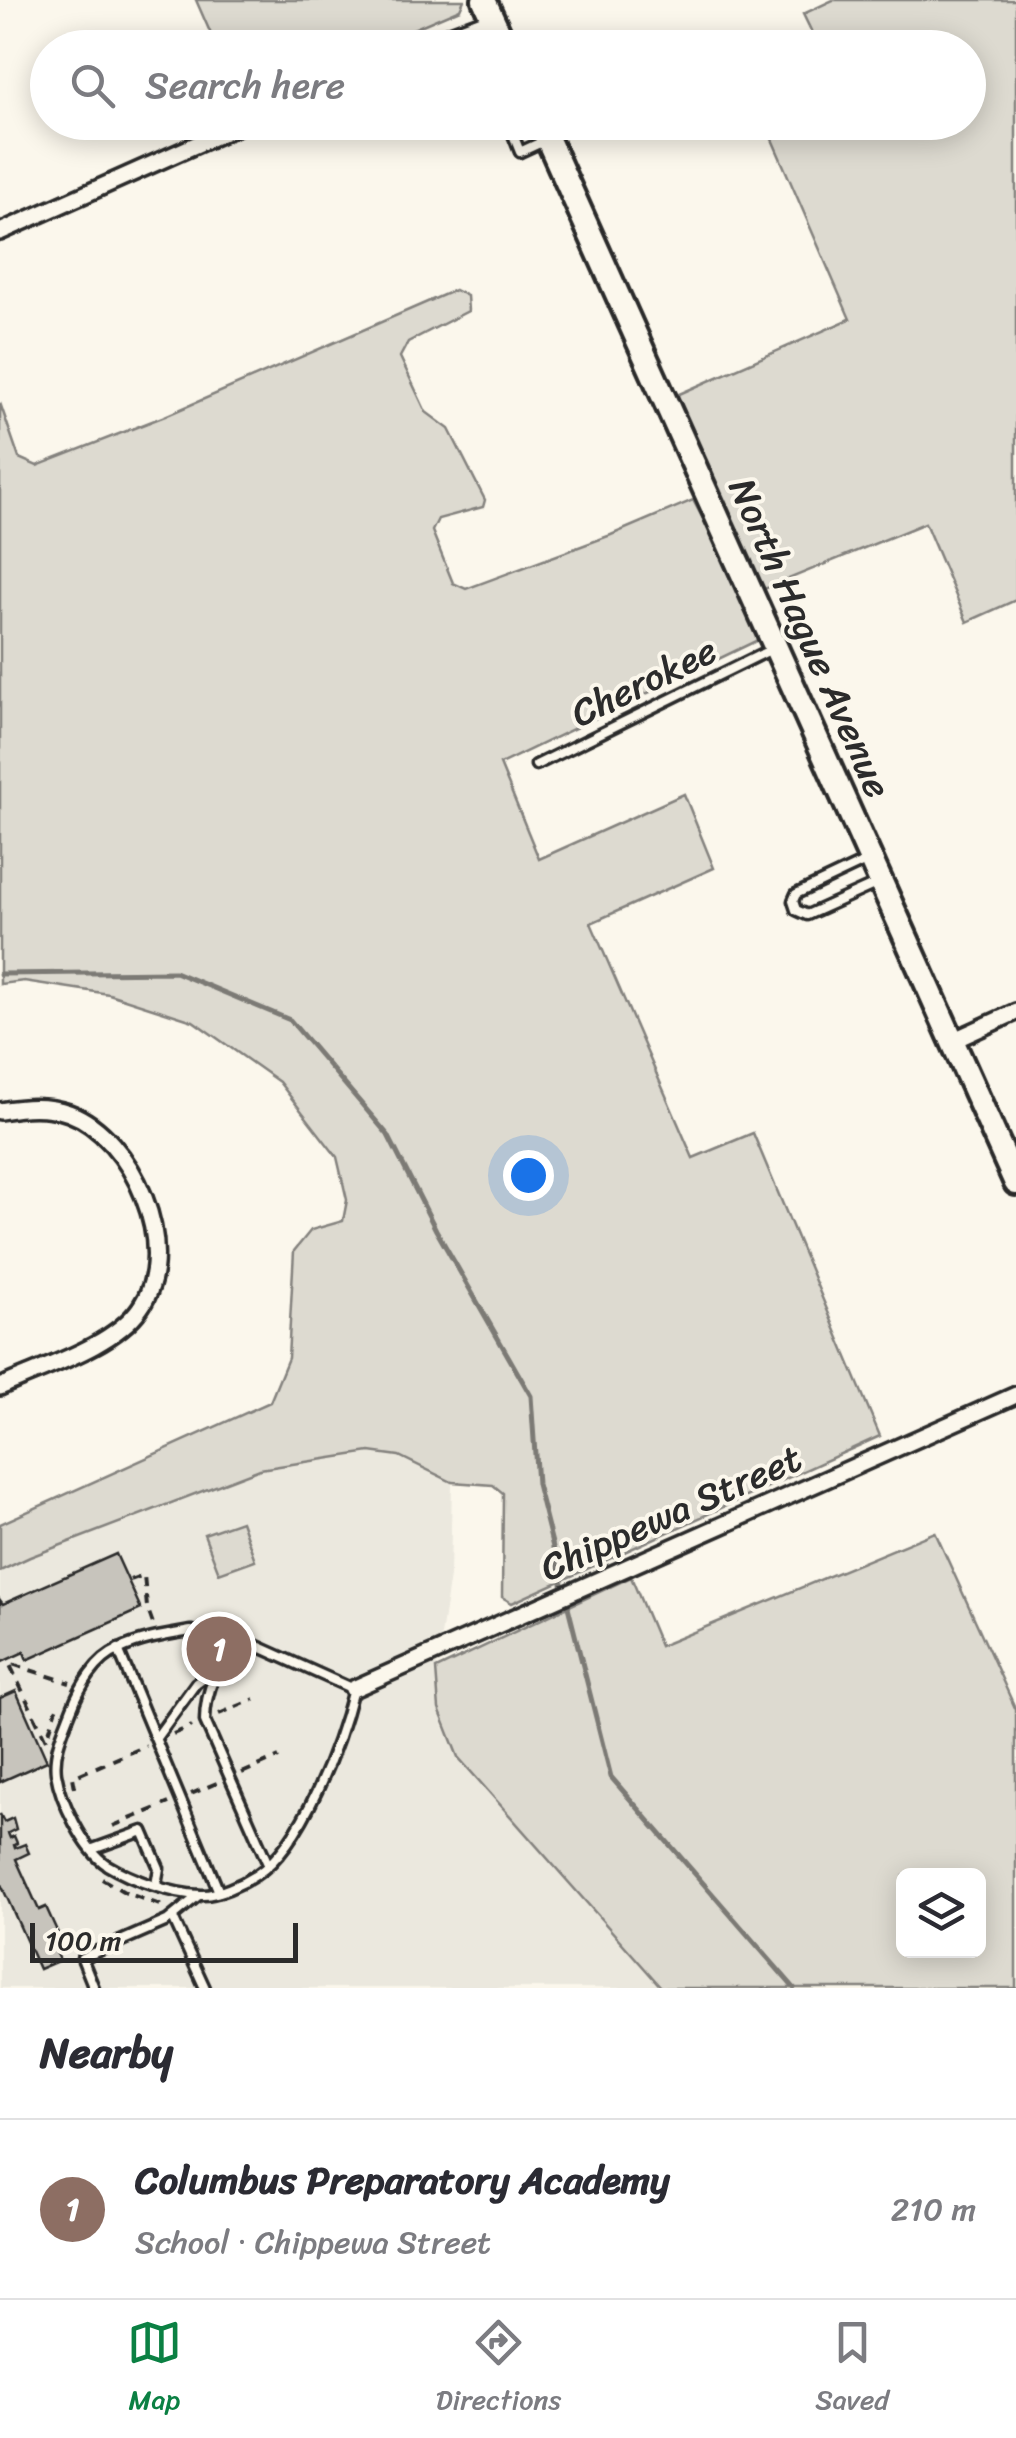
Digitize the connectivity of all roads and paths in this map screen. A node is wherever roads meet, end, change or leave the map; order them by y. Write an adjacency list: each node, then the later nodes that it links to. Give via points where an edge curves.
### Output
1 (489, 10): 2 (street)
2 (451, 30)
3 (207, 140): 7 (street)
4 (515, 140): 5 (lane, via 520,152)
5 (533, 140)
6 (547, 140): 8 (main road, North Hague Avenue)
7 (0, 232)
8 (776, 648): 9 (lane, Cherokee); 10 (main road, North Hague Avenue)
9 (536, 765)
10 (870, 858): 11 (main road, North Hague Avenue); 11 (lane, via 796,894 796,910 807,916)
11 (881, 882): 13 (main road, North Hague Avenue)
12 (1016, 1012): 13 (street)
13 (952, 1041): 15 (main road, North Hague Avenue)
14 (0, 1111): 16 (street, via 48,1107 93,1126 126,1162 157,1242 152,1285 124,1326)
15 (1015, 1177)
16 (0, 1387)
17 (1016, 1395): 24 (street, Chippewa Street)
18 (130, 1580): 19 (path, via 144,1575)
19 (158, 1637): 20 (lane, via 191,1631); 21 (lane)
20 (236, 1638): 22 (lane); 24 (lane)
21 (118, 1650): 26 (lane); 27 (lane, via 92,1672 57,1746 58,1777 74,1824)
22 (217, 1668): 26 (lane, via 196,1683); 28 (lane, via 205,1721)
23 (68, 1688): 25 (path, via 72,1683 9,1663 48,1746)
24 (353, 1689): 28 (lane, via 309,1809)
25 (62, 1698)
26 (156, 1738): 30 (lane)
27 (93, 1850): 29 (lane, via 104,1864); 29 (lane, via 142,1831 158,1868)
28 (268, 1864): 30 (lane)
29 (156, 1885): 31 (lane)
30 (219, 1892): 31 (lane)
31 (199, 1896): 32 (lane)
32 (174, 1918): 33 (lane, via 82,1958); 34 (lane)
33 (94, 1988)
34 (205, 1988)

